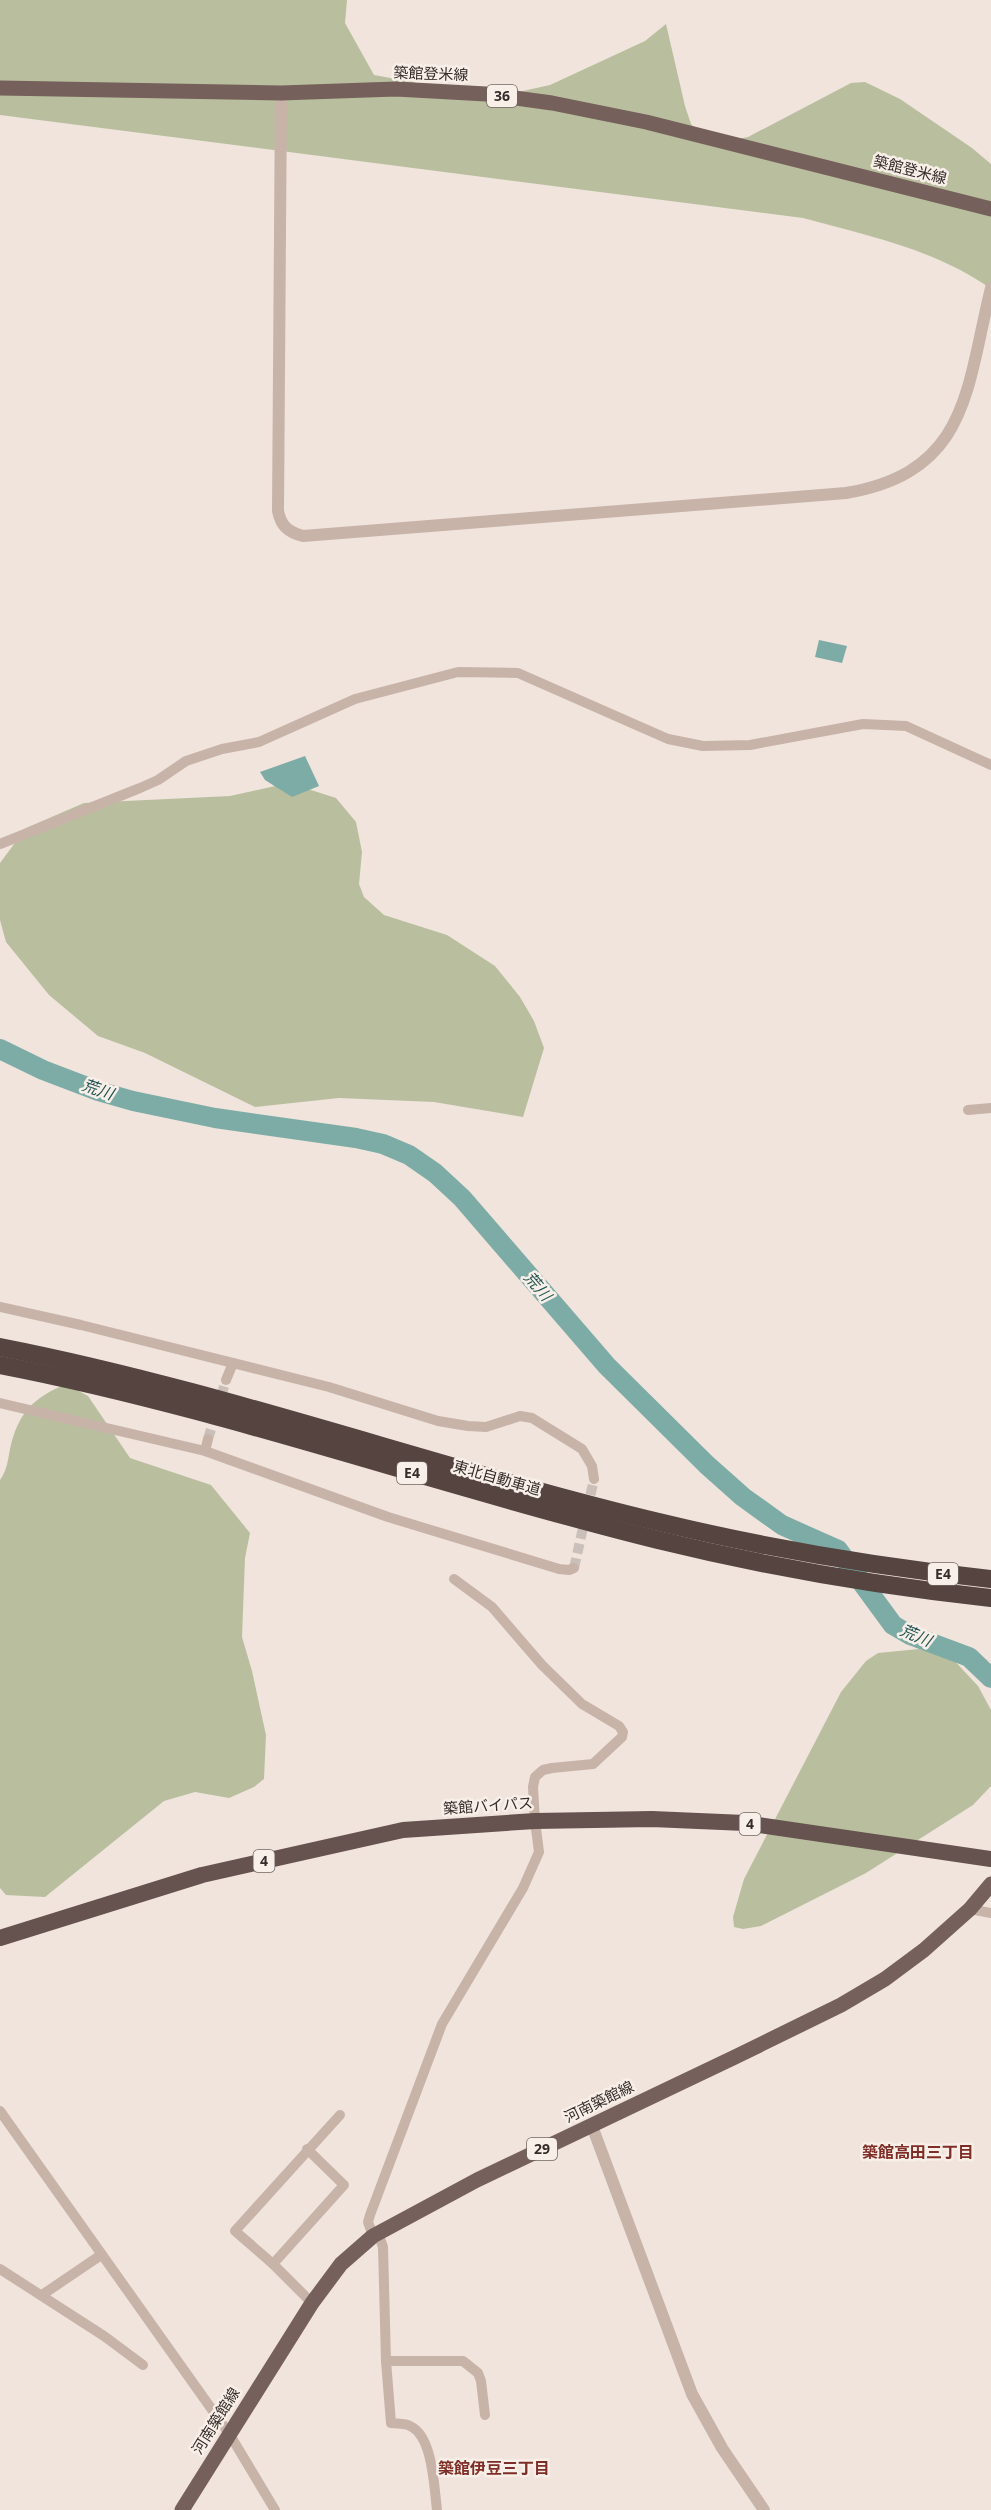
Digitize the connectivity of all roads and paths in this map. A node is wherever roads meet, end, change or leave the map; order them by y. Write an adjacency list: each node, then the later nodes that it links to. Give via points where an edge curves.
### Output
1 (0, 88): 2 (main road, 築館登米線 / 36)
2 (281, 93): 3 (main road, 築館登米線 / 36, via 396,89 486,94 552,103 646,122); 4 (street, via 278,511 280,521 292,533 303,536 875,488 906,475 930,457 950,433 962,409)
3 (991, 209)
4 (991, 288)
5 (991, 765): 6 (street, via 906,726 863,724 750,745 703,746 668,739 518,673 458,672 356,699 259,742 186,761 158,780)
6 (0, 844)
7 (991, 1108): 8 (street)
8 (968, 1110)
9 (0, 1307): 11 (street)
10 (0, 1347): 20 (highway, 東北自動車道 / E4, via 142,1378 662,1523 810,1555)
11 (233, 1363): 13 (street); 17 (street, via 329,1387 438,1421 486,1427 520,1416 532,1418 582,1449)
12 (0, 1365): 21 (highway, 東北自動車道 / E4, via 140,1396 659,1540 825,1575)
13 (226, 1380)
14 (0, 1403): 16 (street)
15 (208, 1440): 16 (street)
16 (205, 1451): 18 (street, via 388,1517 559,1569)
17 (594, 1479)
18 (574, 1568)
19 (454, 1579): 22 (street, via 492,1607 575,1698 623,1732 593,1764 543,1770 535,1777)
20 (991, 1579)
21 (991, 1598)
22 (535, 1821): 23 (highway, 築館バイパス / 4, via 652,1819 745,1823); 27 (highway, 築館バイパス / 4, via 403,1830 202,1875); 32 (street, via 539,1852 523,1888 442,2024 370,2215 368,2222)
23 (991, 1859)
24 (991, 1884): 25 (main road, 河南築館線 / 29)
25 (970, 1909): 26 (street); 30 (main road, 河南築館線 / 29, via 924,1950 876,1984)
26 (991, 1913)
27 (0, 1938)
28 (0, 2111): 33 (street)
29 (340, 2115): 31 (street)
30 (592, 2126): 32 (main road, 河南築館線 / 29, via 477,2180); 45 (street, via 692,2394)
31 (307, 2149): 34 (street, via 344,2185); 34 (street, via 235,2232)
32 (376, 2235): 37 (main road, 河南築館線 / 29, via 341,2264); 38 (street, via 383,2247)
33 (101, 2255): 36 (street); 41 (street)
34 (273, 2264): 37 (street)
35 (0, 2269): 36 (street)
36 (42, 2295): 39 (street)
37 (312, 2303): 41 (main road, 河南築館線 / 29)
38 (386, 2361): 40 (street, via 463,2361 478,2373); 44 (street, via 391,2423 410,2426 422,2436 428,2450)
39 (143, 2365)
40 (485, 2415)
41 (230, 2435): 42 (main road, 河南築館線 / 29); 43 (street)
42 (182, 2510)
43 (275, 2510)
44 (437, 2510)
45 (764, 2510)

